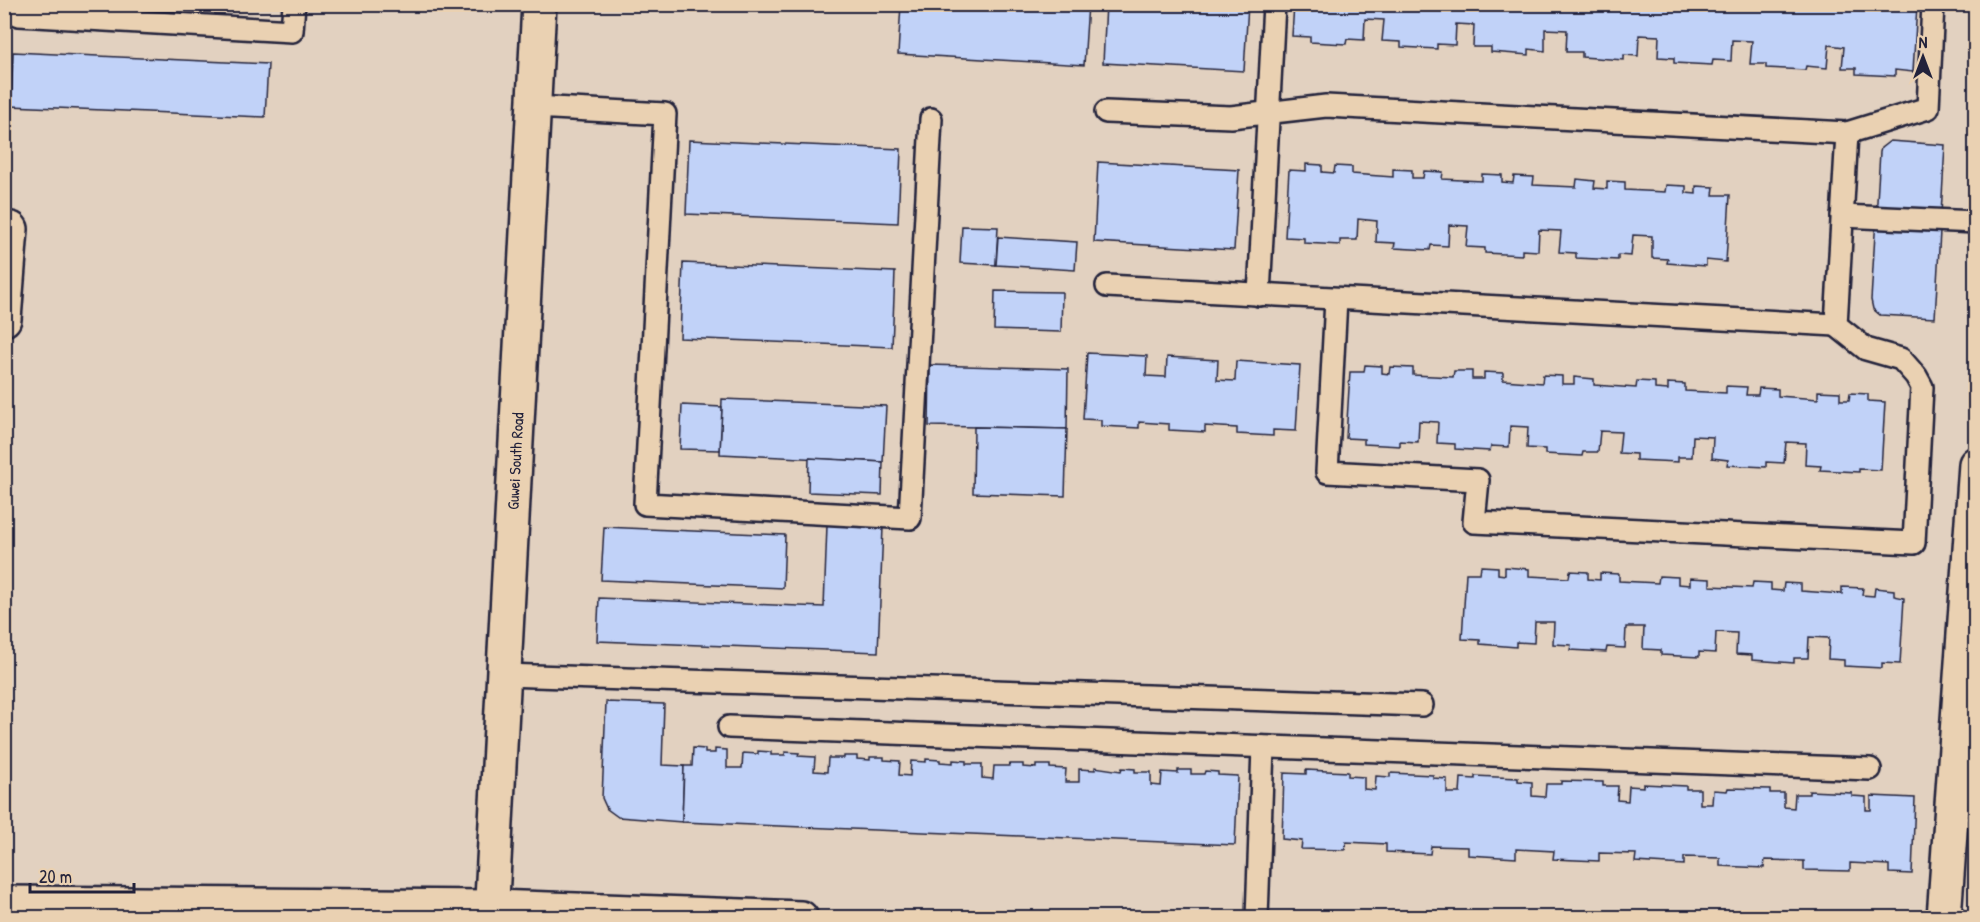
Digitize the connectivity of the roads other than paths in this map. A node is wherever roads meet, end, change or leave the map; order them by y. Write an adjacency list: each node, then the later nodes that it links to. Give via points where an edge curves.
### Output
1 (20, 4): 2 (lane, via 19,15 292,31)
2 (294, 4)
3 (539, 4): 6 (street, Guwei South Road)
4 (1274, 4): 8 (lane)
5 (1933, 4): 10 (lane, via 1928,108)
6 (534, 107): 9 (lane, via 665,114 645,504 910,518); 20 (street, Guwei South Road)
7 (1106, 112): 8 (lane, via 1231,117)
8 (1269, 112): 10 (lane, via 1326,106); 15 (lane)
9 (931, 119)
10 (1846, 133): 11 (lane)
11 (1842, 216): 12 (lane); 18 (lane)
12 (1976, 222)
13 (11, 228): 17 (street)
14 (1107, 286): 15 (lane)
15 (1260, 295): 16 (lane)
16 (1336, 299): 18 (lane); 18 (lane, via 1327,472 1478,480 1474,522 1914,543 1922,387 1901,359 1866,349)
17 (4, 319)
18 (1836, 326)
19 (1976, 464): 29 (street)
20 (504, 675): 21 (lane); 26 (street, Guwei South Road)
21 (1422, 705)
22 (729, 727): 23 (lane)
23 (1263, 747): 24 (lane); 28 (lane)
24 (1870, 769)
25 (4, 903): 26 (street)
26 (492, 912): 27 (street)
27 (801, 918)
28 (1257, 918)
29 (1944, 918)

